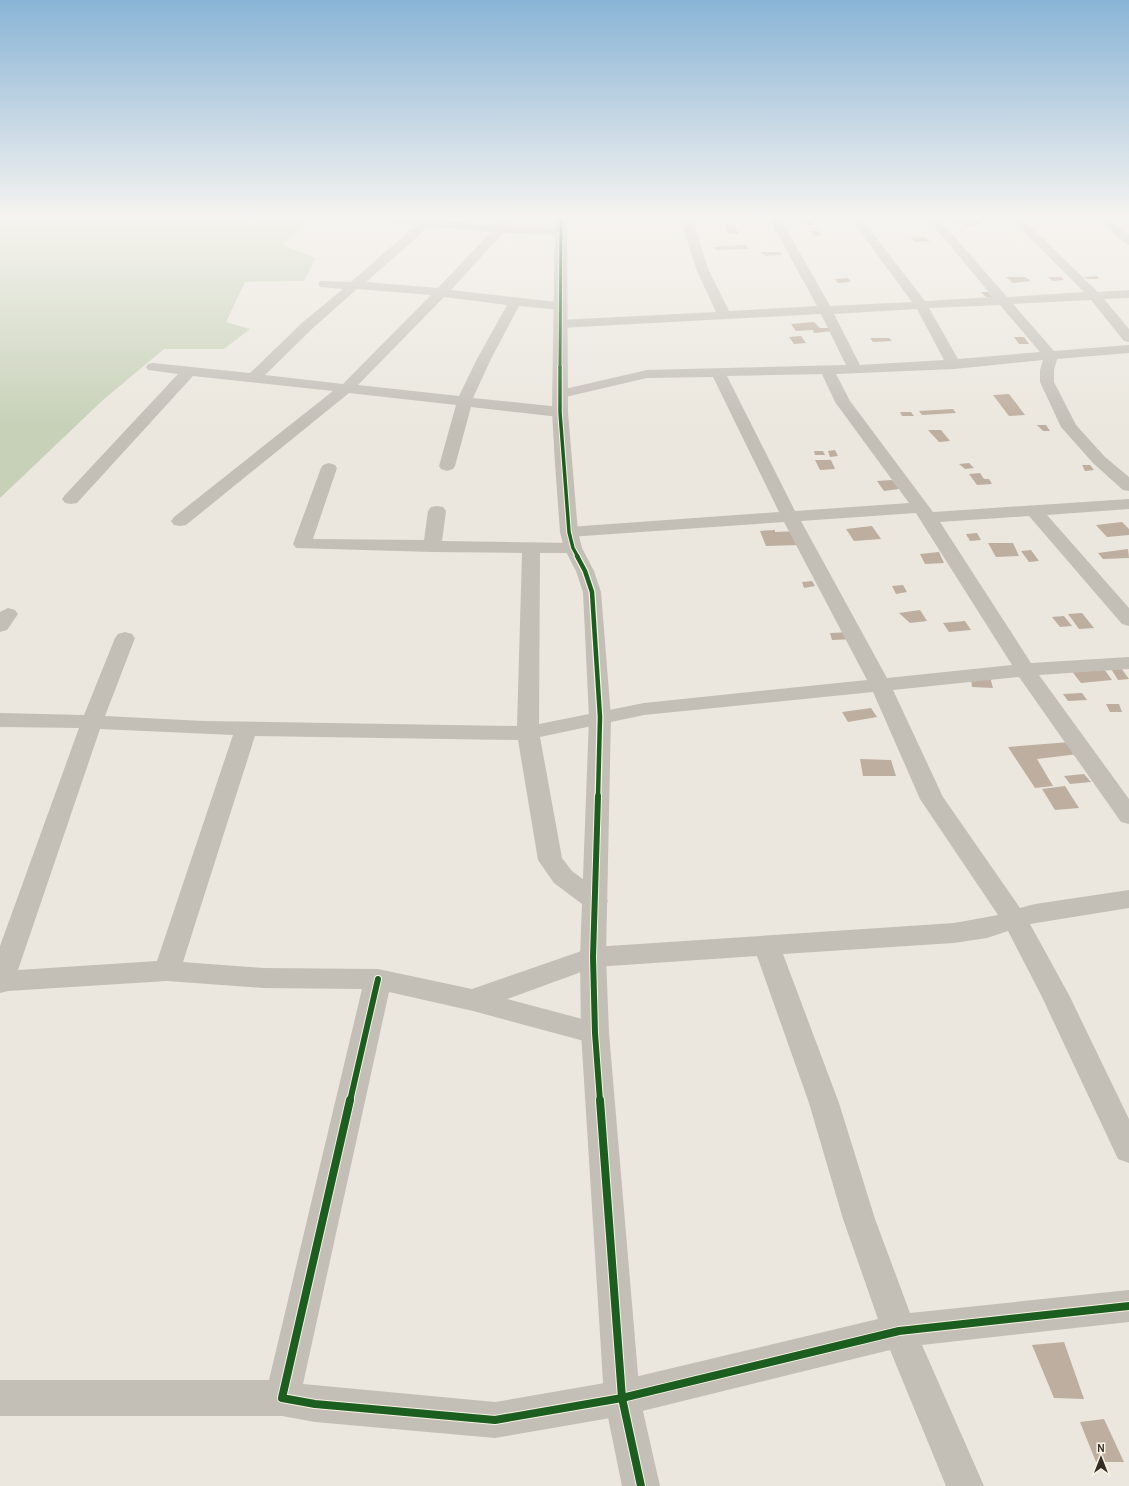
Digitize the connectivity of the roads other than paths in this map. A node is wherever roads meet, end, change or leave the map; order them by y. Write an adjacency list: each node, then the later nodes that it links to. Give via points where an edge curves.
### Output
1 (352, 287): 29 (street, via 282,349)
2 (380, 287): 10 (street)
3 (446, 287): 10 (street)
4 (561, 287): 16 (street)
5 (711, 287): 18 (street)
6 (813, 287): 17 (street)
7 (908, 287): 15 (street)
8 (992, 287): 13 (street)
9 (1086, 287): 12 (street)
10 (441, 293): 14 (street); 30 (street)
11 (1129, 294): 12 (street)
12 (1095, 296): 13 (street); 20 (street)
13 (1004, 301): 15 (street); 22 (street)
14 (515, 302): 16 (street); 31 (street)
15 (921, 305): 17 (street); 23 (street)
16 (561, 306): 19 (street)
17 (825, 309): 18 (street); 25 (street)
18 (724, 314): 19 (street)
19 (560, 324): 32 (street)
20 (1129, 338)
21 (1129, 350): 22 (street)
22 (1051, 356): 23 (street); 35 (street, via 1047,382 1069,428 1098,460)
23 (954, 365): 25 (street)
24 (153, 367): 27 (street)
25 (855, 369): 26 (street)
26 (827, 370): 28 (street); 40 (street, via 843,402)
27 (188, 372): 29 (street); 36 (street)
28 (718, 372): 32 (street, via 643,374); 41 (street)
29 (253, 379): 30 (street)
30 (348, 387): 31 (street); 42 (street)
31 (465, 400): 32 (street); 33 (street)
32 (560, 403): 43 (street)
33 (447, 466)
34 (330, 468): 44 (street, via 302,544)
35 (1129, 486)
36 (71, 499)
37 (1129, 504): 39 (street)
38 (437, 511): 44 (street)
39 (1034, 511): 40 (street); 46 (street)
40 (924, 512): 41 (street); 49 (street)
41 (790, 517): 43 (street); 50 (street)
42 (180, 522)
43 (571, 540): 45 (street); 51 (street, via 592,592)
44 (432, 547): 45 (street)
45 (531, 548): 55 (street)
46 (1129, 620)
47 (125, 638): 53 (street)
48 (1129, 663): 49 (street)
49 (1026, 670): 50 (street); 56 (street)
50 (880, 684): 51 (street); 59 (street, via 932,799)
51 (600, 717): 55 (street); 58 (street)
52 (0, 720): 53 (street)
53 (92, 722): 54 (street); 64 (street)
54 (246, 729): 55 (street); 62 (street)
55 (528, 733): 58 (street, via 550,860 562,877)
56 (1129, 816)
57 (1129, 899): 59 (street, via 1035,913)
58 (595, 901): 61 (street)
59 (1015, 920): 60 (street, via 954,933); 67 (street)
60 (768, 946): 61 (street); 69 (street, via 824,1103 859,1219)
61 (593, 957): 65 (street); 66 (street)
62 (167, 970): 63 (street, via 263,978); 64 (street)
63 (378, 979): 65 (street); 71 (street)
64 (0, 982)
65 (472, 1000): 66 (street)
66 (595, 1033): 72 (street)
67 (1129, 1150)
68 (1129, 1306): 69 (street)
69 (899, 1331): 72 (street); 74 (street)
70 (0, 1398): 71 (street)
71 (282, 1398): 72 (street, via 315,1404 495,1420)
72 (622, 1398): 73 (street)
73 (641, 1486)
74 (965, 1486)

